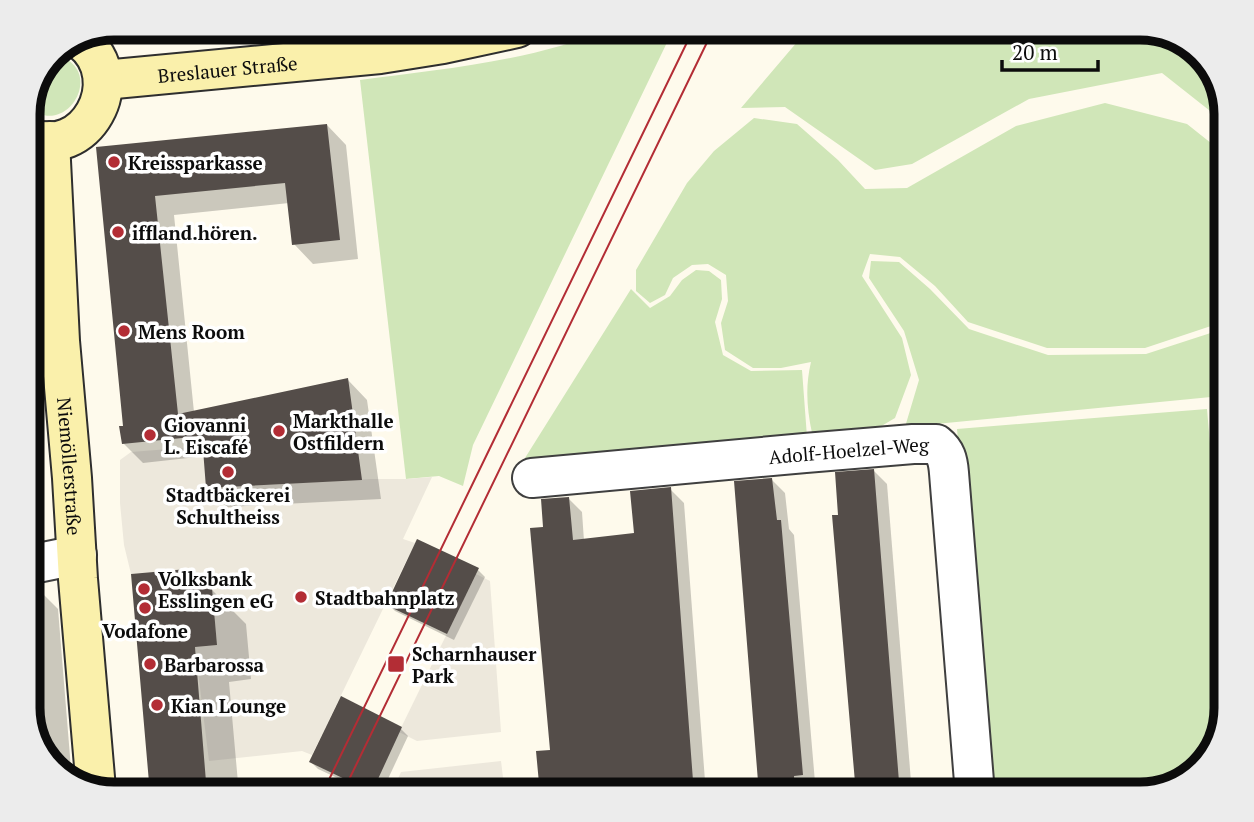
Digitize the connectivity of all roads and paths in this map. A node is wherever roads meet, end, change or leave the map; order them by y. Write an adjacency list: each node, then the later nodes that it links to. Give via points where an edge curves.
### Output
1 (462, 40): 3 (main road, Breslauer Straße, via 380,54)
2 (86, 46): 3 (main road)
3 (104, 79): 4 (main road, via 103,98 84,128 68,137)
4 (40, 139)
5 (40, 149): 7 (main road, Niemöllerstraße)
6 (532, 478): 10 (street, Adolf-Hoelzel-Weg, via 936,444 948,461)
7 (77, 555): 8 (street); 9 (main road, Niemöllerstraße)
8 (40, 563)
9 (95, 779)
10 (974, 782)

